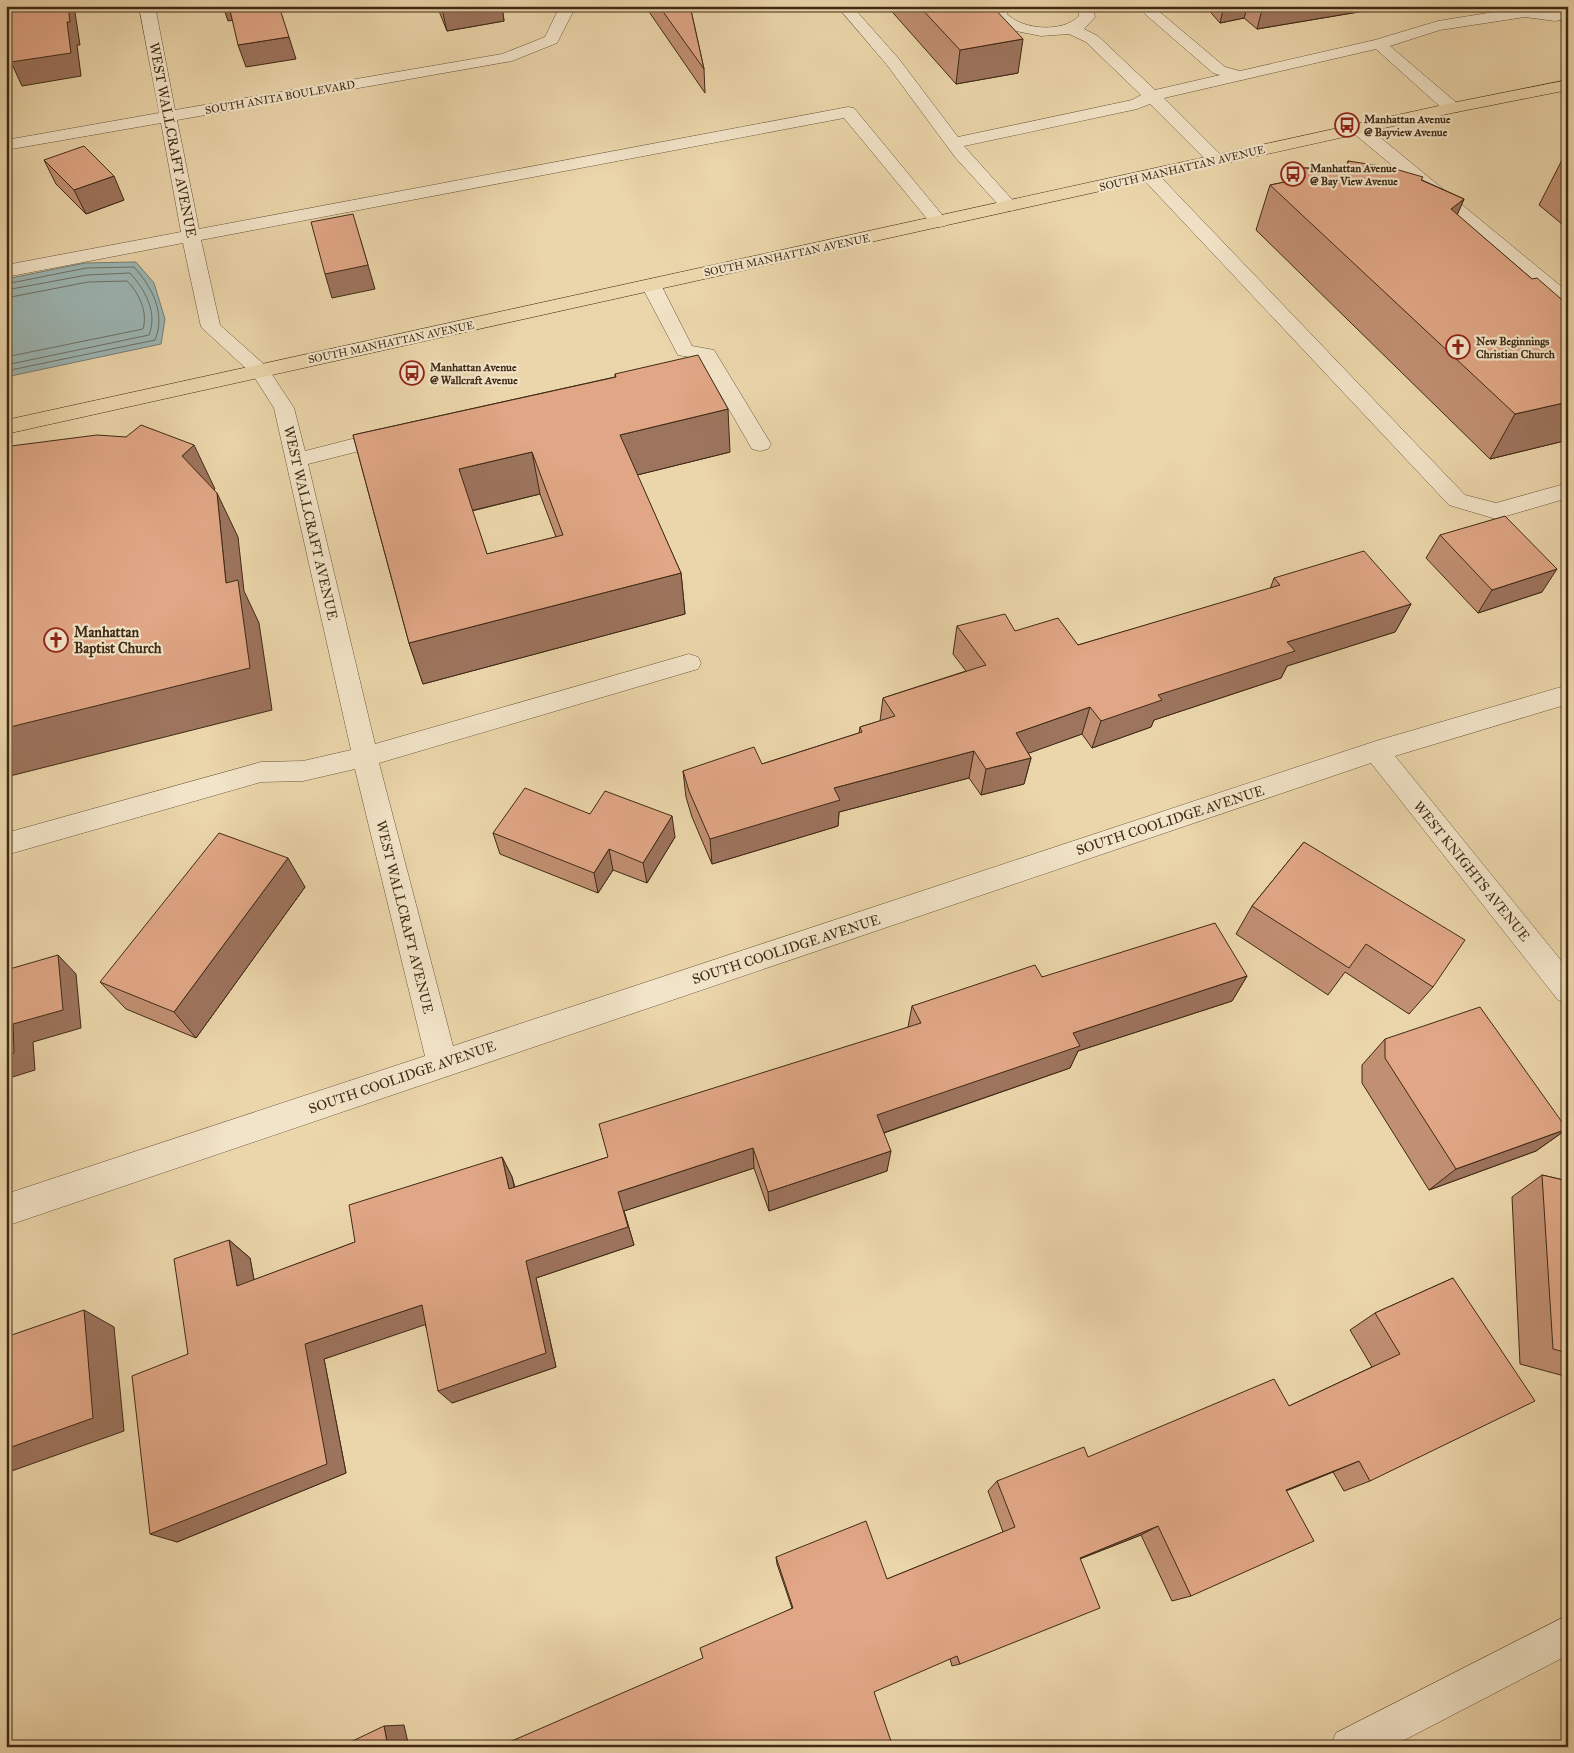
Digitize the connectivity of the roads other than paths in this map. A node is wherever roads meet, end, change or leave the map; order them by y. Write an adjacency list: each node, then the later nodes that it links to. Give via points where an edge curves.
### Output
1 (147, 6): 14 (street, WEST WALLCRAFT AVENUE)
2 (568, 6): 14 (street, SOUTH ANITA BOULEVARD, via 551,40 506,58)
3 (844, 6): 16 (street, via 893,62)
4 (998, 6): 8 (street, via 1003,19 1012,25 1058,32)
5 (1085, 6): 8 (street, via 1087,17)
6 (1150, 11): 10 (street, via 1219,70)
7 (1563, 18): 9 (street, via 1525,12 1438,26)
8 (1072, 29): 12 (street, via 1092,39)
9 (1379, 44): 10 (street); 13 (street)
10 (1239, 76): 12 (street)
11 (1568, 85): 13 (main road, SOUTH MANHATTAN AVENUE)
12 (1152, 96): 16 (street, via 1137,104); 18 (street)
13 (1452, 108): 15 (main road, SOUTH MANHATTAN AVENUE)
14 (170, 116): 17 (street, SOUTH ANITA BOULEVARD); 22 (street, WEST WALLCRAFT AVENUE)
15 (1358, 128): 18 (main road, SOUTH MANHATTAN AVENUE); 25 (street)
16 (953, 143): 20 (street)
17 (6, 145)
18 (1216, 160): 19 (main road, SOUTH MANHATTAN AVENUE)
19 (1149, 175): 20 (main road, SOUTH MANHATTAN AVENUE); 31 (street, via 1457,500 1496,511)
20 (1009, 206): 21 (main road, SOUTH MANHATTAN AVENUE)
21 (939, 222): 22 (street, via 848,112); 24 (main road, SOUTH MANHATTAN AVENUE)
22 (191, 236): 23 (street); 26 (street, WEST WALLCRAFT AVENUE, via 211,327)
23 (6, 271)
24 (650, 284): 26 (main road, SOUTH MANHATTAN AVENUE); 29 (street, via 684,351 706,354)
25 (1568, 302)
26 (260, 371): 27 (main road, SOUTH MANHATTAN AVENUE); 30 (street, WEST WALLCRAFT AVENUE, via 284,408)
27 (6, 427)
28 (412, 430): 30 (street)
29 (760, 444)
30 (297, 460): 35 (street, WEST WALLCRAFT AVENUE)
31 (1568, 490)
32 (689, 663): 35 (street)
33 (1568, 694): 34 (street, SOUTH COOLIDGE AVENUE)
34 (1376, 751): 37 (street, WEST KNIGHTS AVENUE); 38 (street, SOUTH COOLIDGE AVENUE)
35 (365, 757): 36 (street, via 303,771 261,772); 38 (street, WEST WALLCRAFT AVENUE)
36 (6, 844)
37 (1568, 991)
38 (442, 1064): 39 (street, SOUTH COOLIDGE AVENUE)
39 (6, 1210)
40 (1568, 1634): 41 (street)
41 (1350, 1747)

